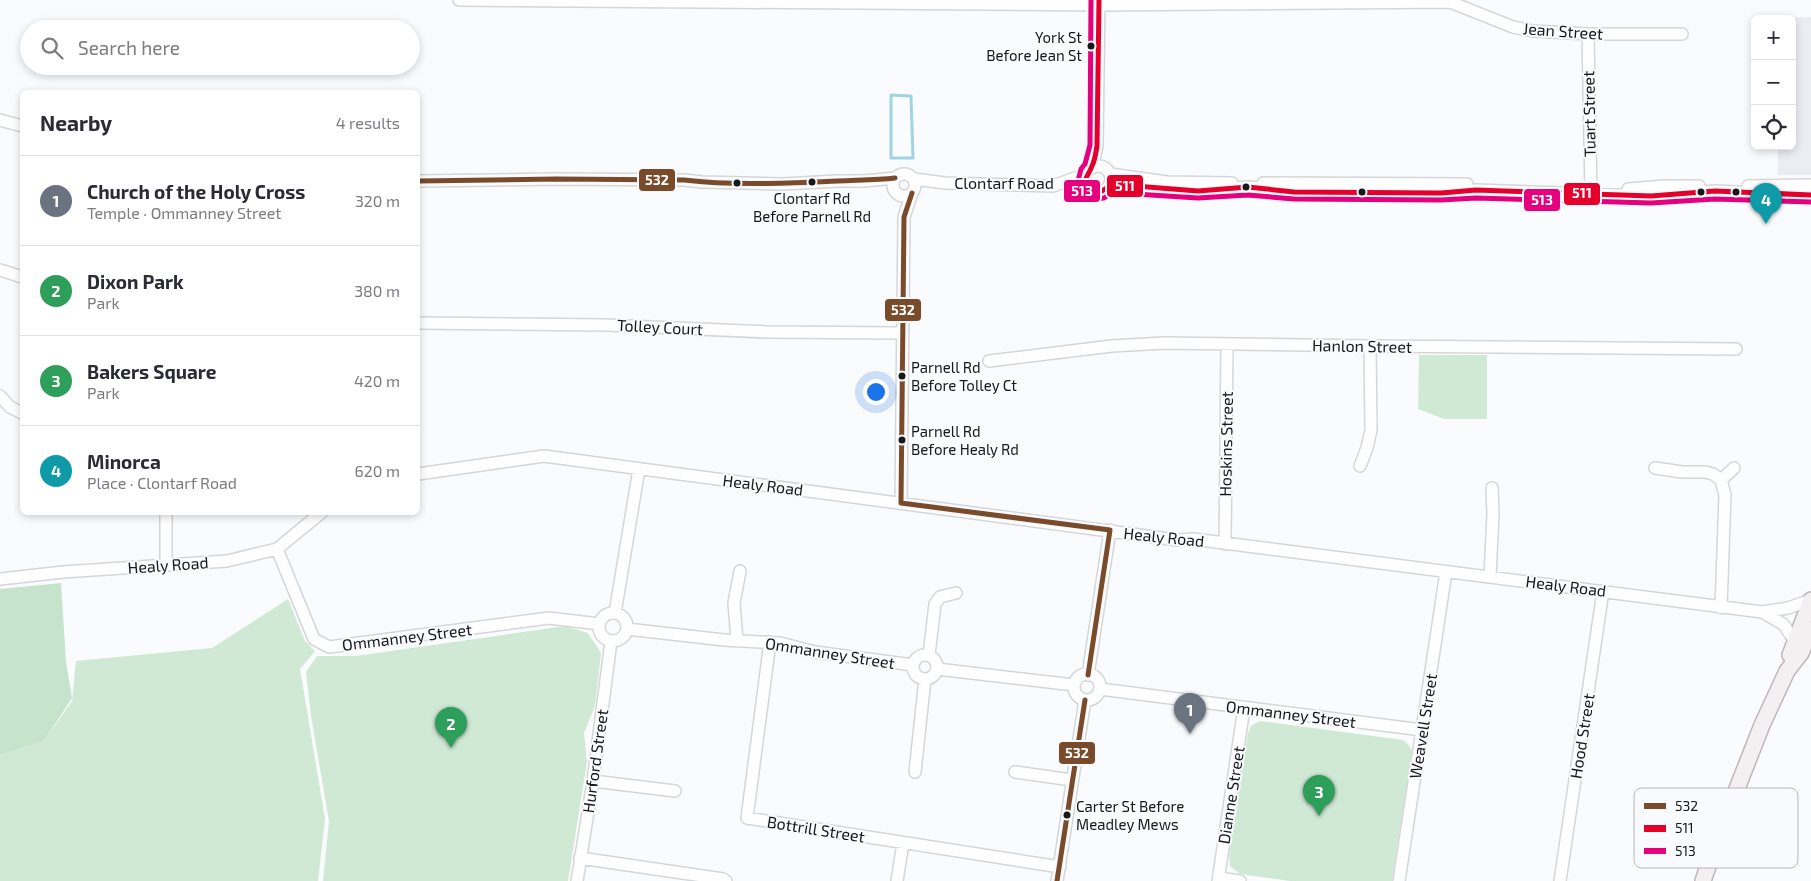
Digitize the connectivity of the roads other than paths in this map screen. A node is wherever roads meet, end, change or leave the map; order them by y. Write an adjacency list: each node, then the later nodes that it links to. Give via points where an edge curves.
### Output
1 (459, 0): 2 (street, Jean Street)
2 (618, 1): 4 (street, Jean Street)
3 (1450, 1): 5 (street, Jean Street); 6 (street, Jean Street, via 1523,30)
4 (893, 2): 5 (street, Jean Street)
5 (1099, 3): 10 (street)
6 (1588, 34): 7 (street, Jean Street); 22 (street, Tuart Street)
7 (1682, 34)
8 (0, 120): 9 (street)
9 (20, 125)
10 (1097, 146): 11 (street); 12 (street)
11 (1089, 171): 12 (street, via 1098,166); 18 (street, Clontarf Road); 20 (street, via 1085,180)
12 (1108, 171): 21 (street, via 1111,181); 22 (street, via 1185,182 1490,184)
13 (895, 178): 14 (street, via 905,173); 16 (street); 23 (street, via 892,183)
14 (914, 179): 17 (street, Clontarf Road); 24 (street)
15 (420, 181): 16 (street)
16 (864, 182): 23 (street)
17 (945, 183): 18 (street, Clontarf Road); 24 (street, Clontarf Road)
18 (1062, 184): 20 (street, Clontarf Road)
19 (1811, 184): 22 (street)
20 (1087, 186): 21 (street, via 1096,192)
21 (1108, 187): 22 (street, via 1198,191 1248,188 1294,192)
22 (1591, 191): 25 (street, via 1658,196 1715,191)
23 (895, 192): 24 (street, via 903,196); 26 (street)
24 (913, 192): 26 (street)
25 (1811, 196)
26 (904, 216): 30 (street)
27 (0, 270): 28 (street)
28 (20, 275)
29 (420, 323): 30 (street, Tolley Court)
30 (902, 333): 44 (street)
31 (1227, 344): 32 (street, Hanlon Street); 34 (street, Hanlon Street, via 1112,346); 48 (street, Hoskins Street)
32 (1370, 346): 33 (street, Hanlon Street); 37 (street, via 1371,430)
33 (1736, 349)
34 (989, 361)
35 (0, 396): 36 (street)
36 (20, 412)
37 (1360, 466)
38 (1655, 468): 42 (street, via 1706,472)
39 (1734, 468): 42 (street)
40 (639, 469): 41 (street, Healy Road, via 544,456); 44 (street, Healy Road); 60 (street)
41 (420, 474)
42 (1721, 480): 58 (street, via 1725,495)
43 (1492, 488): 53 (street)
44 (901, 503): 47 (street, Healy Road)
45 (166, 515): 50 (street)
46 (318, 515): 49 (street, Healy Road)
47 (1110, 530): 48 (street, Healy Road); 72 (street)
48 (1225, 544): 52 (street, Healy Road)
49 (277, 549): 50 (street, Healy Road, via 227,561); 61 (street, Ommanney Street, via 314,639 329,647 549,618)
50 (166, 565): 54 (street, Healy Road)
51 (740, 571): 65 (street, via 734,603)
52 (1446, 572): 53 (street, Healy Road); 78 (street, Weavell Street)
53 (1490, 577): 55 (street, Healy Road)
54 (0, 579)
55 (1603, 591): 58 (street, Healy Road); 96 (street, Hood Street)
56 (956, 593): 68 (street, via 940,596 935,604)
57 (1811, 600): 59 (street, Healy Road); 66 (main road)
58 (1721, 608): 59 (street, Healy Road)
59 (1762, 612): 66 (street, Healy Road, via 1782,624)
60 (615, 613): 61 (street, via 602,618); 62 (street, via 627,622)
61 (599, 624): 64 (street, via 604,638)
62 (627, 630): 64 (street, via 624,636); 65 (street, Ommanney Street)
63 (1811, 632): 71 (main road)
64 (611, 641): 82 (street, Hurford Street)
65 (737, 641): 67 (street, Ommanney Street)
66 (1795, 641): 71 (main road)
67 (770, 642): 69 (street, Ommanney Street, via 816,652); 85 (street, Bottrill Street, via 747,818)
68 (929, 655): 69 (street, via 922,655); 70 (street)
69 (913, 665): 73 (street, via 918,677)
70 (937, 669): 73 (street, via 931,678); 74 (street)
71 (1787, 672): 83 (main road)
72 (1088, 675): 74 (street, via 1079,677); 75 (street, via 1097,679)
73 (925, 679): 79 (street)
74 (1074, 685): 76 (street, via 1076,695)
75 (1100, 688): 76 (street, via 1095,697); 77 (street, Ommanney Street)
76 (1085, 700): 81 (street)
77 (1244, 708): 78 (street, Ommanney Street); 89 (street, Dianne Street)
78 (1422, 730): 95 (street, Weavell Street)
79 (915, 772)
80 (1015, 772): 81 (street)
81 (1072, 780): 87 (street)
82 (593, 781): 84 (street); 86 (street, Hurford Street)
83 (1738, 788)
84 (675, 791)
85 (903, 843): 87 (street, Bottrill Street); 92 (street)
86 (580, 858): 90 (street, Hurford Street); 91 (street)
87 (1060, 867): 93 (street)
88 (1707, 868): 97 (main road)
89 (1218, 879): 94 (street)
90 (577, 881)
91 (726, 881)
92 (897, 881)
93 (1057, 881)
94 (1240, 881)
95 (1399, 881)
96 (1560, 881)
97 (1703, 881)

